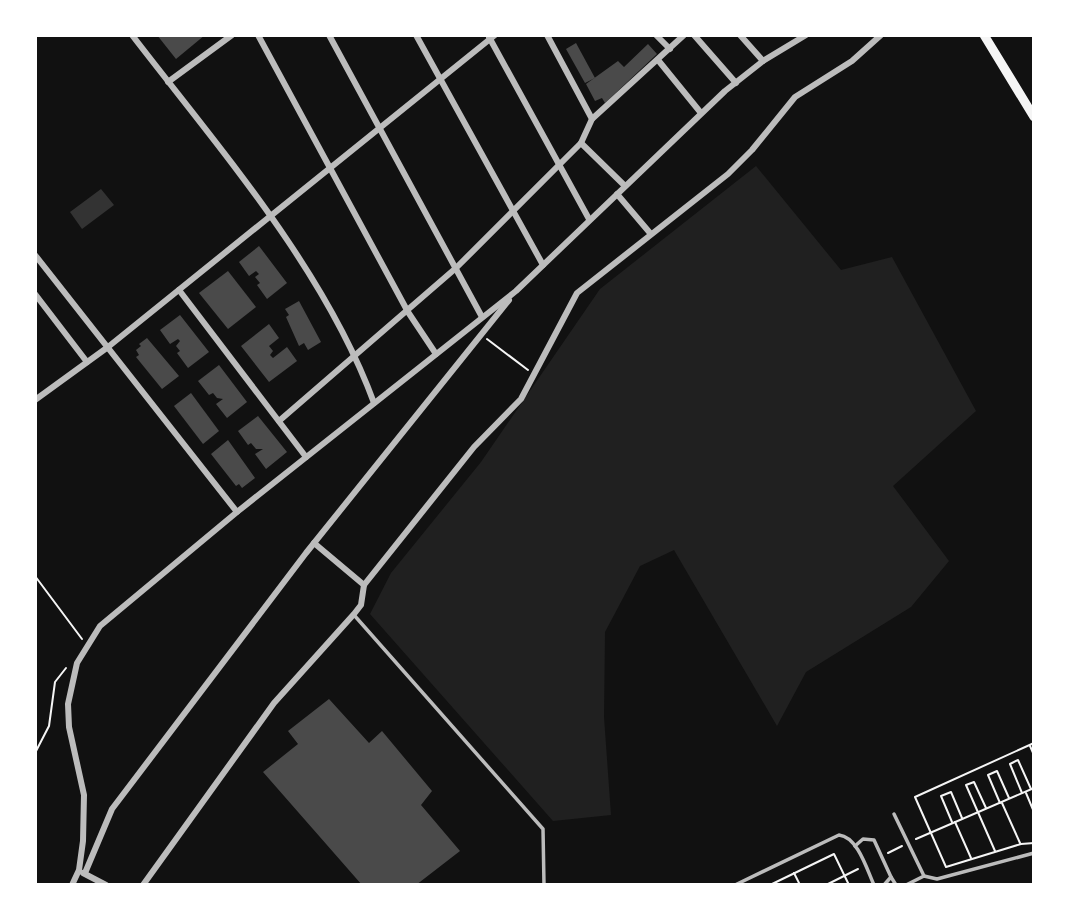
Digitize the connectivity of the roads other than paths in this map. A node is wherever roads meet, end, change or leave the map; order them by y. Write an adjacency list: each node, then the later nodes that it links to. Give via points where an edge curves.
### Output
1 (132, 35): 19 (street)
2 (232, 35): 19 (street)
3 (258, 35): 27 (street)
4 (328, 35): 24 (street)
5 (416, 35): 18 (street)
6 (547, 35): 23 (street)
7 (656, 35): 15 (street)
8 (684, 35): 15 (street)
9 (694, 35): 20 (street)
10 (740, 35): 17 (street)
11 (806, 35): 17 (street)
12 (881, 35): 33 (street, via 852,61 795,97 735,167)
13 (984, 35): 22 (main road)
14 (491, 36): 18 (street); 26 (street)
15 (670, 49): 16 (street)
16 (658, 60): 21 (street); 23 (street)
17 (763, 61): 20 (street)
18 (439, 79): 24 (street); 30 (street)
19 (168, 82): 31 (street)
20 (736, 83): 21 (street)
21 (701, 113): 28 (street)
22 (1034, 117)
23 (592, 119): 25 (street)
24 (379, 129): 27 (street); 36 (street)
25 (581, 143): 26 (street); 28 (street)
26 (559, 164): 30 (street); 32 (street)
27 (329, 166): 31 (street); 40 (street)
28 (625, 186): 29 (street)
29 (617, 194): 32 (street); 33 (street)
30 (511, 212): 35 (street); 36 (street)
31 (272, 216): 37 (street); 44 (street)
32 (589, 219): 35 (street)
33 (650, 233): 52 (street, via 578,293 521,399 474,447)
34 (35, 255): 42 (street)
35 (543, 265): 38 (street)
36 (456, 268): 40 (street); 41 (street)
37 (179, 290): 42 (street); 48 (street)
38 (516, 290): 41 (street); 51 (street)
39 (35, 294): 45 (street)
40 (408, 312): 43 (street); 44 (street)
41 (482, 317): 43 (street)
42 (108, 347): 45 (street); 50 (street)
43 (436, 354): 47 (street)
44 (356, 356): 47 (street); 48 (street)
45 (87, 362): 46 (street)
46 (35, 400)
47 (374, 403): 49 (street)
48 (279, 421): 49 (street)
49 (306, 457): 50 (street)
50 (237, 512): 57 (street, via 118,608 86,644 77,663 68,704 84,795)
51 (314, 542): 52 (street); 57 (street, via 111,809)
52 (364, 585): 53 (street)
53 (354, 614): 62 (street, via 267,711); 63 (lane, via 542,829)
54 (894, 814): 58 (lane)
55 (856, 846): 59 (lane, via 863,839 874,840); 64 (lane, via 849,837 839,835); 65 (lane)
56 (1034, 852): 58 (lane, via 937,879)
57 (82, 872): 60 (street); 61 (street)
58 (924, 876): 68 (lane)
59 (891, 877): 66 (lane); 67 (lane)
60 (72, 885)
61 (106, 885)
62 (143, 885)
63 (544, 885)
64 (735, 885)
65 (874, 885)
66 (884, 885)
67 (896, 885)
68 (905, 885)

